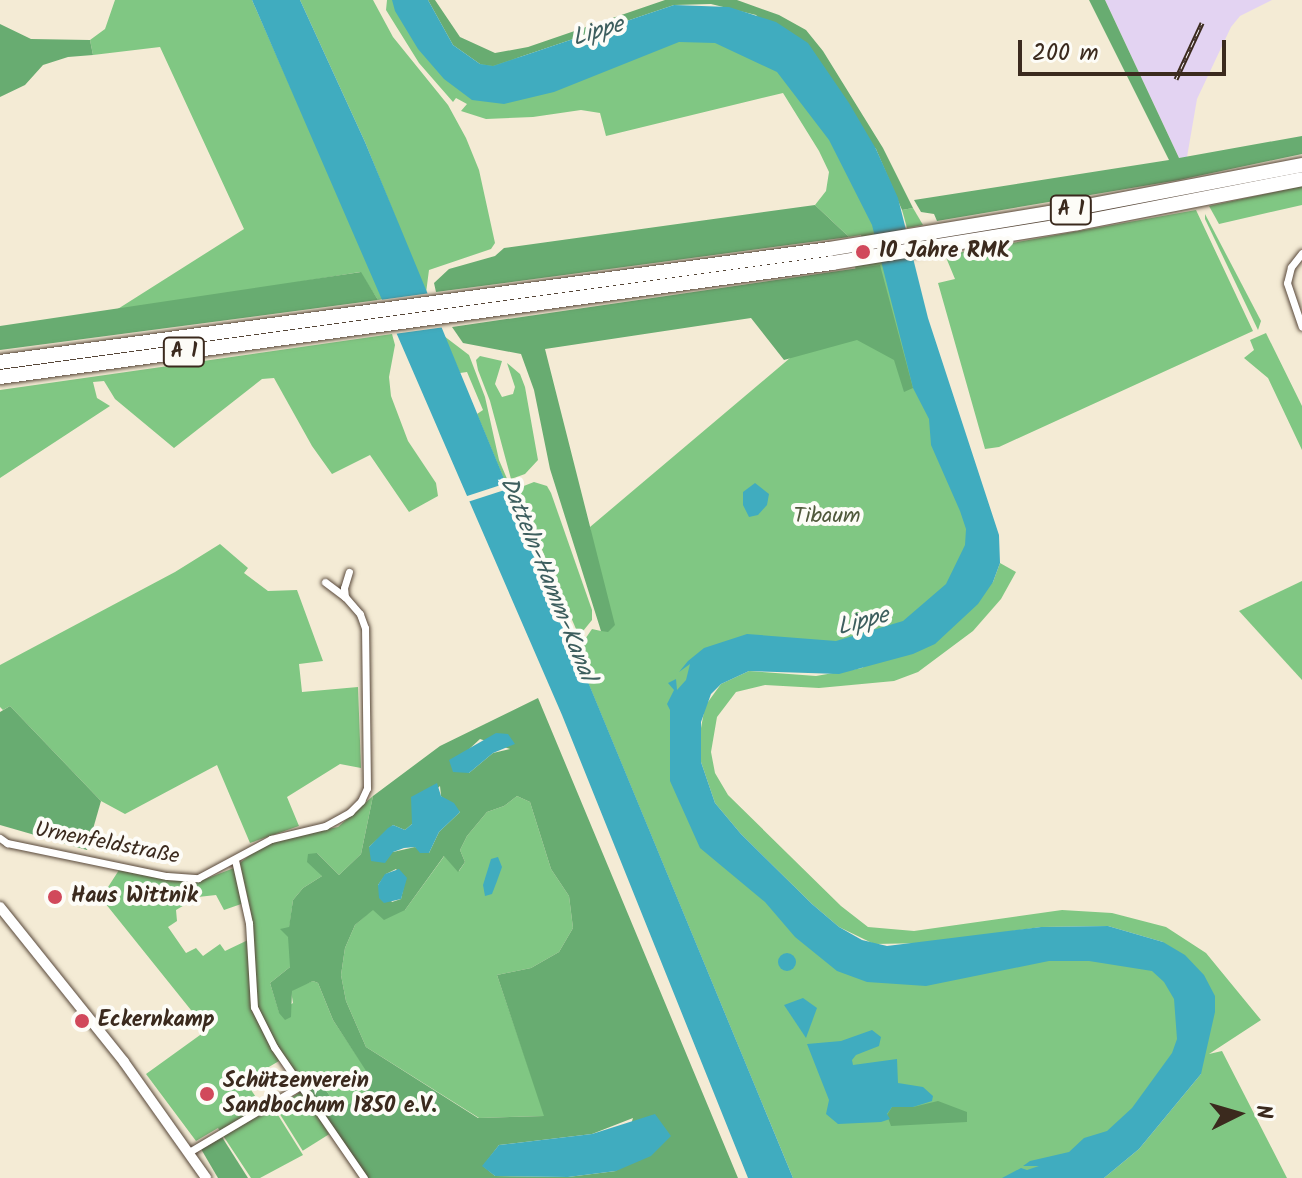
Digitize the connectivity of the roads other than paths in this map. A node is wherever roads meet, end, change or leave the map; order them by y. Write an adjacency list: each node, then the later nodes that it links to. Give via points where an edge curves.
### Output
1 (1302, 165): 3 (highway, A 1)
2 (1302, 179): 3 (highway, A 1)
3 (1205, 192): 5 (highway, A 1)
4 (1302, 253): 6 (street, via 1287,283)
5 (831, 256): 7 (highway, A 1); 8 (highway, A 1, via 468,314)
6 (1302, 327)
7 (0, 360)
8 (0, 377)
9 (349, 572): 11 (street)
10 (325, 582): 11 (street, Urnenfeldstraße)
11 (345, 597): 13 (street, Urnenfeldstraße, via 365,628 367,788 361,801 331,824 271,839)
12 (0, 838): 13 (street, Urnenfeldstraße, via 178,878 204,876)
13 (235, 860): 15 (street, via 249,923 254,1007)
14 (0, 907): 16 (main road)
15 (300, 1086): 16 (street); 18 (street)
16 (189, 1152): 17 (main road)
17 (206, 1178)
18 (364, 1178)

